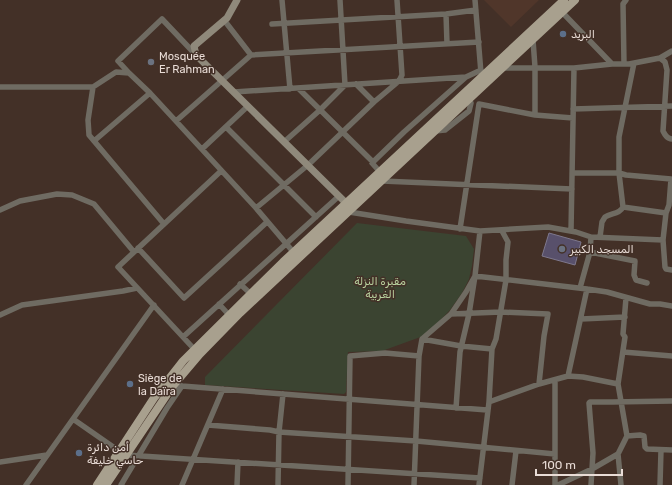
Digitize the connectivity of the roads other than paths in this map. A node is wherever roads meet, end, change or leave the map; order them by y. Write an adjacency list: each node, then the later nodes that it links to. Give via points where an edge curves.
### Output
1 (236, 0): 12 (street)
2 (282, 0): 14 (street)
3 (340, 0): 13 (street)
4 (397, 0): 11 (street)
5 (475, 0): 9 (street)
6 (575, 0): 8 (main road)
7 (626, 0): 28 (street, via 623,4)
8 (561, 4): 16 (main road); 27 (street); 33 (main road)
9 (476, 10): 10 (street); 17 (street)
10 (446, 14): 11 (street); 18 (street)
11 (398, 16): 13 (street); 19 (street)
12 (224, 20): 23 (street, via 194,46); 24 (street)
13 (342, 20): 14 (street); 20 (street)
14 (284, 22): 15 (street); 22 (street)
15 (272, 24)
16 (533, 40): 29 (street); 30 (main road)
17 (478, 42): 18 (street); 33 (street)
18 (447, 44): 19 (street)
19 (400, 47): 20 (street); 36 (street, via 402,75)
20 (344, 50): 22 (street); 38 (street)
21 (672, 51): 25 (street)
22 (287, 53): 24 (street); 41 (street)
23 (196, 55): 32 (street, via 162,19 118,61); 35 (street)
24 (251, 55): 35 (street)
25 (660, 58): 26 (street); 51 (street, via 665,62 667,70)
26 (634, 63): 28 (street); 50 (street)
27 (612, 64): 28 (street); 31 (street)
28 (624, 64)
29 (535, 67): 30 (street); 31 (street); 54 (street)
30 (503, 68): 45 (main road)
31 (574, 68): 53 (street)
32 (129, 73): 40 (street, via 116,72); 44 (street)
33 (481, 74): 34 (street); 66 (main road)
34 (466, 77): 36 (street); 63 (street)
35 (222, 80): 43 (street); 56 (street)
36 (399, 81): 37 (street); 46 (street)
37 (356, 84): 38 (street); 46 (street)
38 (345, 85): 42 (street); 52 (street)
39 (0, 87): 40 (street)
40 (94, 87): 60 (street, via 88,120 89,135)
41 (290, 89): 42 (street); 43 (street)
42 (299, 89): 52 (street)
43 (234, 92): 48 (street)
44 (150, 93): 56 (street); 60 (street)
45 (470, 101): 47 (street); 69 (main road)
46 (374, 102): 58 (street)
47 (479, 104): 54 (street); 70 (street)
48 (248, 106): 57 (street); 61 (street)
49 (672, 106): 51 (street)
50 (625, 107): 51 (street); 53 (street); 68 (street, via 619,137)
51 (664, 107): 59 (street, via 663,131 665,136)
52 (320, 110): 58 (street); 61 (street)
53 (573, 110): 55 (street)
54 (536, 115): 55 (street)
55 (573, 118): 67 (street)
56 (176, 121): 62 (street)
57 (226, 127): 62 (street); 71 (street)
58 (343, 132): 63 (street); 64 (street)
59 (672, 139)
60 (94, 141): 84 (street)
61 (284, 142): 64 (street)
62 (202, 149): 65 (street)
63 (373, 162): 66 (street)
64 (308, 165): 71 (street); 74 (street)
65 (221, 171): 78 (street); 84 (street)
66 (380, 172): 75 (main road)
67 (572, 173): 68 (street); 72 (street)
68 (619, 173): 73 (street, via 671,179); 77 (street)
69 (382, 181): 70 (street); 80 (main road)
70 (468, 184): 72 (street); 85 (street)
71 (283, 185): 78 (street); 82 (street)
72 (572, 188): 88 (street)
73 (672, 188): 76 (street)
74 (339, 196): 75 (street); 82 (street)
75 (346, 203): 95 (main road)
76 (671, 205): 81 (street)
77 (623, 207): 81 (street); 90 (street, via 618,213 605,216)
78 (256, 208): 83 (street)
79 (0, 210): 93 (street, via 20,201 57,194 72,194 94,204)
80 (349, 212): 85 (street); 95 (main road)
81 (666, 213): 91 (street)
82 (316, 216): 92 (street)
83 (267, 222): 92 (street); 93 (street, via 184,298)
84 (164, 224): 93 (street)
85 (460, 229): 86 (street)
86 (480, 231): 87 (street); 97 (street)
87 (502, 231): 88 (street, via 548,227); 98 (street, via 508,242)
88 (571, 231): 89 (street)
89 (591, 236): 90 (street); 94 (street)
90 (600, 237): 91 (street)
91 (663, 240): 96 (street, via 665,267)
92 (286, 243): 95 (street); 100 (street)
93 (136, 250): 101 (street, via 118,267)
94 (590, 252): 99 (street, via 635,261 636,280); 102 (street)
95 (297, 255): 104 (main road); 129 (main road, via 200,354)
96 (672, 270)
97 (475, 276): 98 (street); 110 (street); 111 (street)
98 (506, 280): 102 (street); 109 (street)
99 (647, 283)
100 (240, 284): 104 (street); 106 (street)
101 (137, 288): 107 (street); 112 (street, via 22,305)
102 (580, 288): 103 (street)
103 (587, 288): 105 (street); 115 (street)
104 (251, 294): 113 (main road)
105 (626, 298): 108 (street); 114 (street)
106 (219, 304): 113 (street); 116 (street)
107 (154, 305): 116 (street); 140 (street)
108 (672, 306)
109 (501, 312): 111 (street); 119 (street); 126 (street, via 548,314)
110 (451, 314): 111 (street); 117 (street)
111 (469, 314): 118 (street)
112 (0, 315)
113 (229, 316): 120 (main road)
114 (624, 317): 115 (street); 121 (street)
115 (580, 319): 124 (street)
116 (183, 337): 120 (street)
117 (422, 339): 118 (street); 122 (street)
118 (461, 346): 119 (street); 138 (street)
119 (492, 349): 134 (street)
120 (195, 350): 136 (main road, via 183,361)
121 (623, 352): 123 (street); 127 (street)
122 (419, 356): 132 (street, via 385,353 350,356); 137 (street)
123 (672, 356)
124 (568, 376): 125 (street); 127 (street, via 583,376)
125 (555, 380): 126 (street); 151 (street)
126 (540, 384): 134 (street)
127 (618, 384): 135 (street)
128 (182, 386): 129 (street); 130 (street); 136 (street)
129 (172, 387): 136 (main road)
130 (223, 389): 131 (street); 141 (street)
131 (283, 394): 132 (street); 142 (street)
132 (349, 399): 137 (street); 143 (street)
133 (672, 401): 135 (street)
134 (489, 402): 139 (street)
135 (620, 402): 144 (street); 160 (street, via 589,403)
136 (160, 403): 150 (main road); 154 (street)
137 (417, 405): 138 (street); 145 (street)
138 (456, 408): 139 (street)
139 (487, 410): 146 (street)
140 (73, 419): 150 (street); 153 (street)
141 (208, 425): 142 (street); 155 (street)
142 (279, 432): 143 (street); 158 (street)
143 (348, 436): 145 (street); 159 (street)
144 (627, 436): 147 (street, via 644,436 647,449); 152 (street)
145 (416, 441): 146 (street); 161 (street)
146 (484, 448): 149 (street); 162 (street)
147 (660, 450): 148 (street); 177 (street)
148 (672, 450)
149 (516, 451): 151 (street); 173 (street)
150 (123, 453): 154 (street); 164 (main road); 165 (main road)
151 (555, 454): 174 (street)
152 (618, 454): 160 (street); 176 (street)
153 (47, 455): 156 (street); 163 (street)
154 (138, 457): 155 (street); 166 (street)
155 (192, 460): 157 (street); 167 (street)
156 (0, 462)
157 (238, 462): 158 (street); 168 (street)
158 (279, 466): 159 (street); 169 (street)
159 (348, 469): 161 (street); 170 (street)
160 (592, 469): 174 (street); 175 (street)
161 (414, 473): 162 (street); 171 (street)
162 (480, 478): 172 (street)
163 (26, 485)
164 (97, 485)
165 (106, 485)
166 (122, 485)
167 (182, 485)
168 (237, 485)
169 (278, 485)
170 (348, 485)
171 (414, 485)
172 (479, 485)
173 (512, 485)
174 (557, 485)
175 (590, 485)
176 (622, 485)
177 (660, 485)

